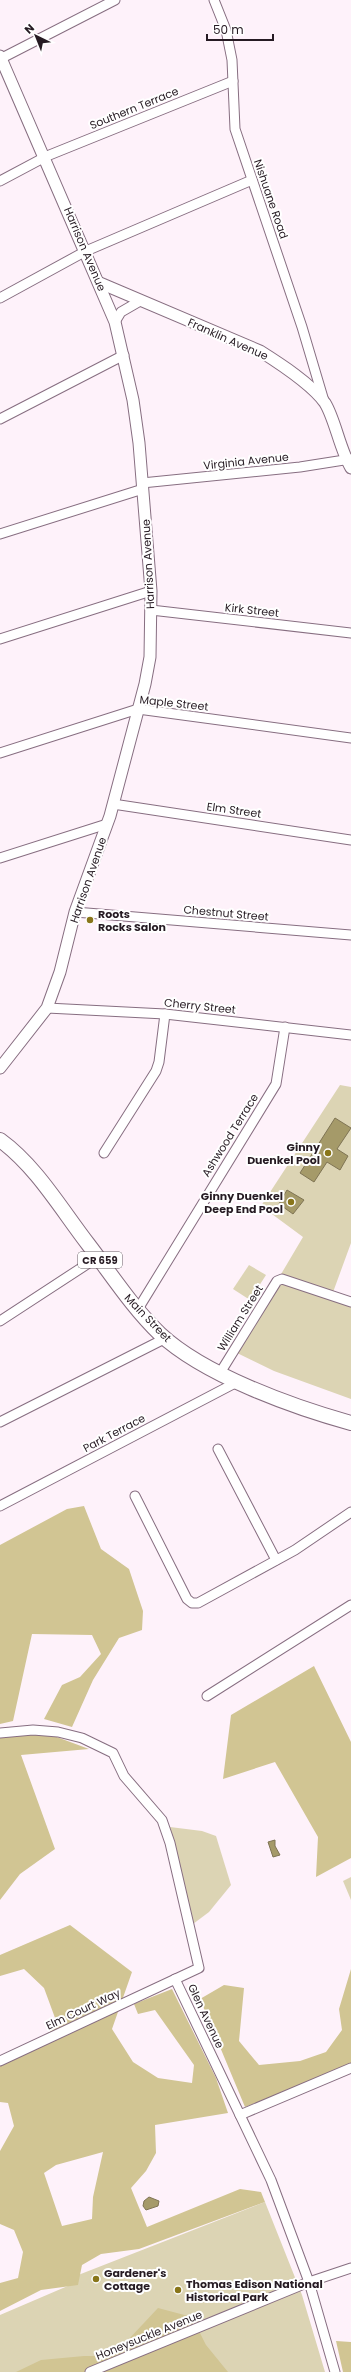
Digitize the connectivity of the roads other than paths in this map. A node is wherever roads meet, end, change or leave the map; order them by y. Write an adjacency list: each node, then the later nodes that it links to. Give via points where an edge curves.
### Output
1 (115, 0): 3 (street)
2 (214, 0): 4 (street, Nishuane Road, via 226,30 232,60)
3 (0, 58): 5 (street, Harrison Avenue)
4 (232, 81): 5 (street, Southern Terrace); 6 (street, Nishuane Road, via 234,129)
5 (45, 157): 7 (street, Southern Terrace); 8 (street, Harrison Avenue)
6 (252, 180): 8 (street); 14 (street, Nishuane Road)
7 (0, 181)
8 (86, 251): 9 (street, Harrison Avenue); 10 (street)
9 (100, 283): 11 (street, Franklin Avenue); 12 (street, Harrison Avenue)
10 (0, 298)
11 (140, 301): 12 (street, via 121,312); 14 (street, Franklin Avenue, via 260,351 297,376)
12 (115, 322): 13 (street, Harrison Avenue)
13 (124, 355): 15 (street); 17 (street, Harrison Avenue, via 133,400)
14 (325, 403): 16 (street, Franklin Avenue)
15 (0, 419)
16 (349, 462): 17 (street, Virginia Avenue)
17 (142, 486): 18 (street, Virginia Avenue); 19 (street, Harrison Avenue)
18 (0, 534)
19 (151, 591): 20 (street, Harrison Avenue); 22 (street)
20 (151, 610): 21 (street, Kirk Street); 23 (street, Harrison Avenue, via 150,658)
21 (351, 633)
22 (0, 639)
23 (138, 710): 24 (street, Maple Street); 25 (street, Maple Street); 26 (street, Harrison Avenue)
24 (351, 738)
25 (0, 753)
26 (113, 804): 27 (street, Harrison Avenue); 28 (street, Elm Street)
27 (107, 824): 29 (street); 30 (street, Harrison Avenue)
28 (351, 840)
29 (0, 858)
30 (75, 912): 31 (street, Chestnut Street); 32 (street, Harrison Avenue, via 60,972)
31 (351, 935)
32 (47, 1008): 33 (street, Cherry Street); 36 (street, Harrison Avenue)
33 (165, 1014): 34 (street, Cherry Street); 38 (street, via 156,1071)
34 (285, 1027): 35 (street, Cherry Street); 41 (street, Ashwood Terrace, via 276,1084)
35 (351, 1035)
36 (0, 1068)
37 (0, 1140): 39 (main road, Main Street / CR 659, via 28,1165)
38 (104, 1153)
39 (98, 1258): 41 (main road, Main Street / CR 659); 42 (street)
40 (351, 1302): 44 (street, William Street, via 282,1279 277,1281)
41 (138, 1309): 43 (main road, Main Street / CR 659)
42 (0, 1321)
43 (166, 1338): 44 (main road, Main Street / CR 659); 46 (street)
44 (220, 1373): 45 (main road, Main Street / CR 659)
45 (239, 1382): 47 (main road, Main Street / CR 659, via 321,1415); 50 (street, Park Terrace)
46 (0, 1422)
47 (351, 1423)
48 (218, 1449): 52 (street)
49 (135, 1496): 52 (street, via 187,1599 192,1603 198,1603)
50 (0, 1506)
51 (351, 1512): 52 (street)
52 (276, 1560)
53 (351, 1605): 54 (street)
54 (207, 1696)
55 (0, 1733): 56 (street, Glen Avenue, via 33,1730 58,1732 82,1738 113,1753 124,1776 162,1820 199,1968)
56 (175, 1979): 57 (street, Elm Court Way); 59 (street, Glen Avenue)
57 (0, 2061)
58 (351, 2068): 59 (street)
59 (240, 2115): 61 (street, Glen Avenue, via 271,2180)
60 (351, 2268): 61 (street, Honeysuckle Avenue)
61 (310, 2282): 62 (street, Honeysuckle Avenue); 63 (street, Glen Avenue)
62 (90, 2372)
63 (335, 2372)

